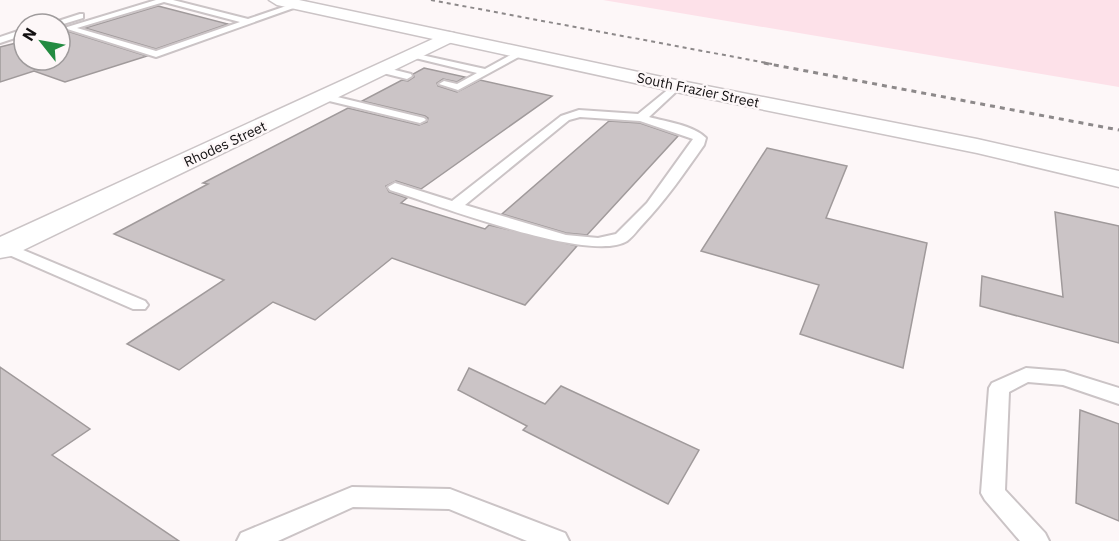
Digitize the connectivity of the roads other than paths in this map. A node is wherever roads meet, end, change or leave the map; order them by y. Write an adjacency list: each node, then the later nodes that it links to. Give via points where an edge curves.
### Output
1 (136, 0): 5 (lane)
2 (164, 0): 6 (lane); 6 (lane, via 68,28 156,54)
3 (277, 0): 4 (main road, South Frazier Street)
4 (298, 5): 6 (lane); 7 (main road, South Frazier Street)
5 (72, 19)
6 (245, 21)
7 (448, 37): 8 (main road, South Frazier Street); 9 (main road, Rhodes Street)
8 (521, 52): 10 (lane); 12 (main road, South Frazier Street)
9 (408, 65): 10 (lane); 13 (main road, Rhodes Street, via 379,69)
10 (486, 72): 11 (lane, via 458,87)
11 (444, 84)
12 (676, 86): 14 (lane); 16 (main road, South Frazier Street, via 977,146)
13 (325, 97): 15 (lane); 19 (main road, Rhodes Street)
14 (641, 118): 18 (lane, via 579,113 565,118); 18 (lane, via 700,138 652,206 621,238 598,243 565,239)
15 (420, 120)
16 (1119, 179)
17 (395, 187): 18 (lane)
18 (454, 206)
19 (2, 248): 20 (lane)
20 (139, 305)
21 (1119, 396): 24 (lane, via 1064,378 1026,375 999,388 993,493)
22 (250, 541): 23 (lane, via 352,497 450,499)
23 (556, 541)
24 (1036, 541)

